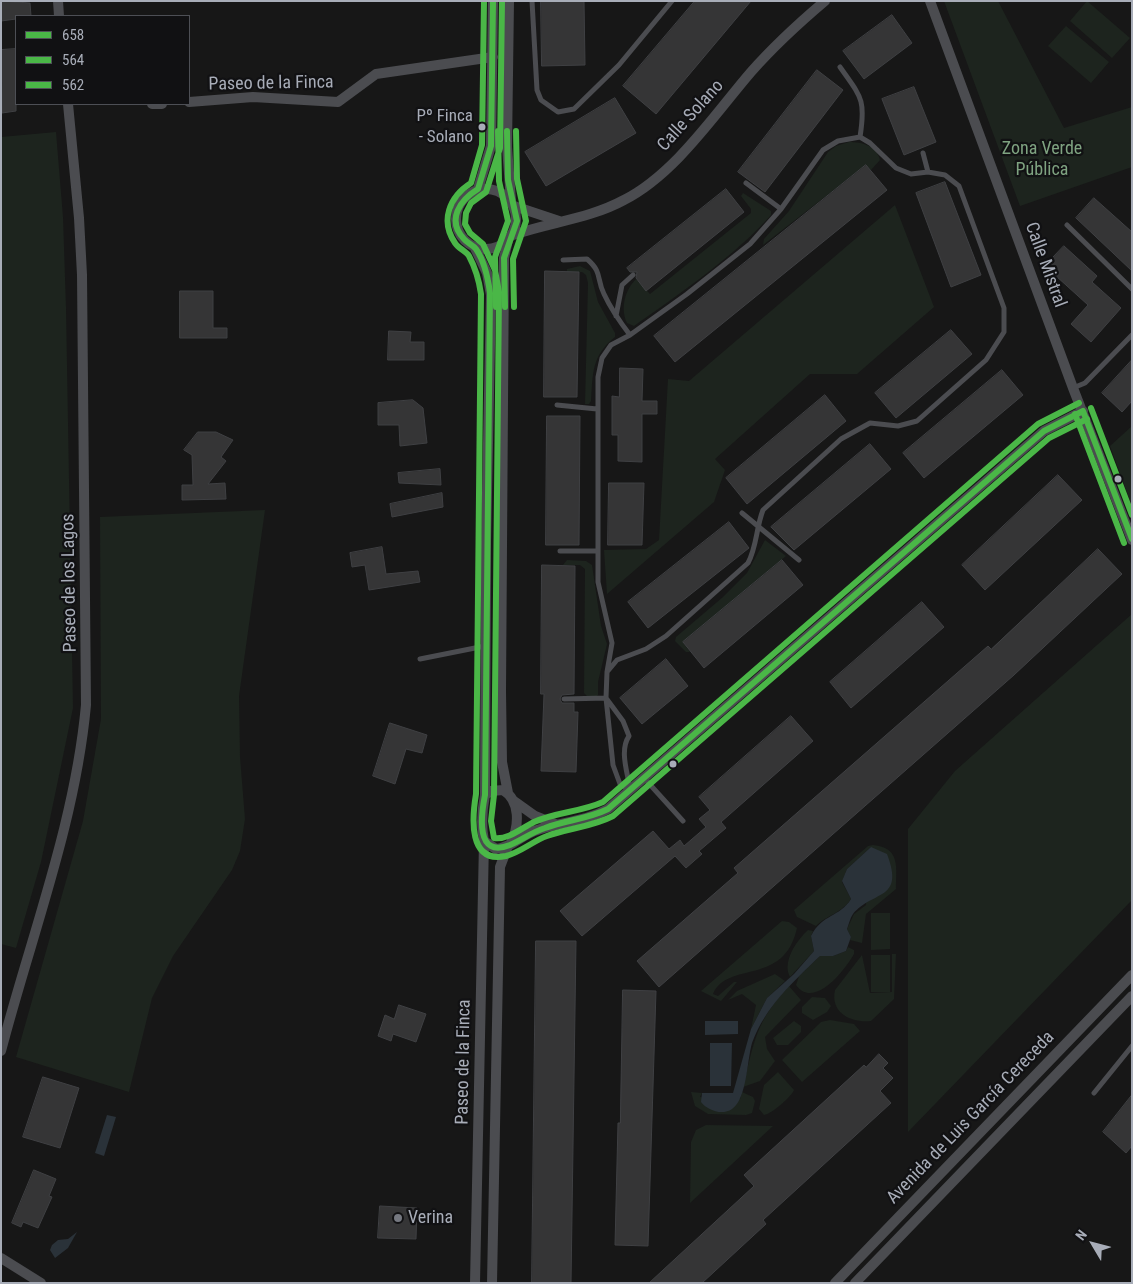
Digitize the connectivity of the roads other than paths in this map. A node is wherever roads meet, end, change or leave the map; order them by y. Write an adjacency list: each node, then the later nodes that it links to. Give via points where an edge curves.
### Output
1 (58, 1): 8 (street)
2 (493, 1): 9 (street)
3 (509, 1): 18 (street, via 507,147)
4 (532, 1): 5 (lane, via 537,90 541,100 558,112 574,109 619,65)
5 (672, 1)
6 (825, 1): 20 (street, Calle Solano, via 773,48 684,151 654,180 600,212)
7 (930, 1): 30 (street, Calle Mistral)
8 (59, 15)
9 (493, 57): 11 (street, Paseo de la Finca, via 376,74 338,102 253,97); 17 (street, via 491,146)
10 (840, 67): 13 (lane, via 858,93 864,111)
11 (190, 102)
12 (68, 105): 56 (street, Paseo de los Lagos, via 80,218 82,275 86,705 79,757 57,859)
13 (860, 137): 15 (lane, via 896,168 911,174); 19 (lane, via 838,140 823,150)
14 (923, 153): 15 (lane)
15 (928, 172): 35 (lane, via 945,175 959,186 1004,308 1004,332 986,360 917,421 898,426 870,423 842,439 763,510)
16 (746, 183): 19 (lane)
17 (478, 190): 18 (street, via 502,192); 23 (street, via 465,197 457,210 456,226 463,239)
18 (512, 204): 20 (street); 22 (street, via 517,221)
19 (782, 210): 29 (lane, via 750,244)
20 (562, 222): 22 (street, Calle Solano)
21 (1067, 225): 26 (lane)
22 (510, 238): 23 (street, via 498,247 487,250); 48 (street, via 504,258 501,691 502,762)
23 (475, 248): 40 (street, via 487,273 490,293)
24 (564, 260): 27 (lane, via 587,259 597,268 603,293)
25 (633, 275): 27 (lane, via 622,285)
26 (1132, 289)
27 (616, 317): 29 (lane)
28 (1132, 334): 30 (lane, via 1085,383)
29 (630, 335): 32 (lane, via 611,345 602,358)
30 (1073, 388): 33 (street, Calle Mistral)
31 (557, 405): 32 (lane)
32 (597, 409): 38 (lane)
33 (1083, 410): 36 (street, Calle Mistral); 45 (street, via 1044,431)
34 (742, 513): 35 (lane)
35 (757, 525): 39 (lane); 42 (lane, via 755,550 748,563 666,636 646,649 616,660)
36 (1132, 540)
37 (560, 551): 38 (lane)
38 (596, 551): 42 (lane, via 598,582 612,643)
39 (799, 560)
40 (486, 646): 41 (lane); 47 (street)
41 (420, 660)
42 (607, 672): 43 (lane)
43 (606, 698): 44 (lane); 46 (lane, via 613,765 620,784); 46 (lane, via 623,721 629,736 624,751)
44 (564, 700)
45 (644, 778): 46 (street); 49 (lane)
46 (630, 790): 50 (street, via 597,815)
47 (485, 795): 48 (street, via 497,789); 51 (street, Paseo de la Finca)
48 (511, 797): 50 (street, via 535,816); 52 (street, Paseo de la Finca, via 517,825)
49 (683, 821)
50 (555, 824): 52 (street)
51 (484, 841): 52 (street, via 496,849); 60 (street, Paseo de la Finca)
52 (509, 845): 61 (street, Paseo de la Finca, via 500,867)
53 (1132, 976): 62 (street, Avenida de Luis García Cereceda)
54 (1132, 996): 63 (street, Avenida de Luis García Cereceda)
55 (1132, 1046): 57 (lane)
56 (1, 1051)
57 (1094, 1093)
58 (1, 1258): 59 (street)
59 (41, 1283)
60 (475, 1283)
61 (492, 1283)
62 (835, 1283)
63 (855, 1283)

